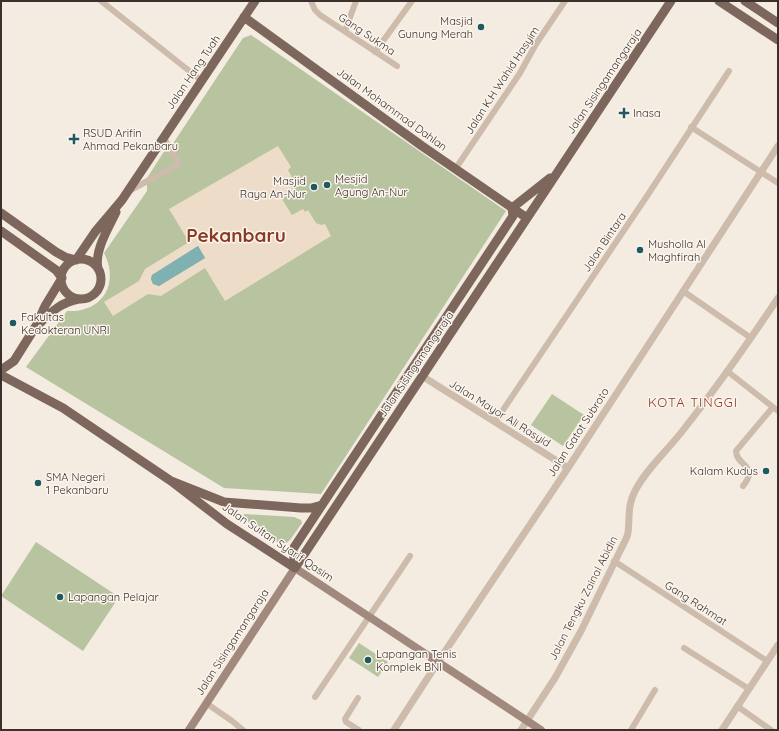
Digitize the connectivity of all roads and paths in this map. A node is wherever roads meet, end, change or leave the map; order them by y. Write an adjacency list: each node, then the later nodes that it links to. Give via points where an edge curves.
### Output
1 (101, 1): 17 (street)
2 (255, 1): 10 (main road, Jalan Hang Tuah)
3 (310, 1): 12 (street, Gang Sukma, via 315,10)
4 (356, 1): 12 (street)
5 (412, 1): 14 (street)
6 (566, 1): 21 (street, Jalan K.H Wahid Hasyim, via 458,165)
7 (671, 1): 23 (main road, Jalan Sisingamangaraja)
8 (719, 1): 13 (main road)
9 (745, 1): 11 (main road)
10 (244, 17): 17 (main road, Jalan Hang Tuah); 21 (main road, Jalan Mohammad Dahlan)
11 (778, 23)
12 (345, 31): 14 (street, Gang Sukma)
13 (778, 40)
14 (376, 52): 15 (street, Gang Sukma)
15 (397, 66)
16 (729, 71): 18 (street, Jalan Bintara)
17 (202, 81): 19 (main road, Jalan Hang Tuah)
18 (691, 127): 22 (street); 45 (street, Jalan Bintara)
19 (164, 138): 25 (main road, Jalan Hang Tuah); 25 (street, via 179,164)
20 (778, 146): 22 (street, Jalan Gatot Subroto)
21 (453, 168): 27 (main road, Jalan Mohammad Dahlan)
22 (761, 172): 24 (street); 34 (street, Jalan Gatot Subroto)
23 (556, 174): 27 (main road, Jalan Sisingamangaraja); 29 (main road, Jalan Sisingamangaraja)
24 (778, 183)
25 (128, 192): 26 (main road, Jalan Hang Tuah)
26 (122, 200): 31 (main road, Jalan Hang Tuah); 32 (main road, Jalan Hang Tuah, via 99,250)
27 (512, 208): 29 (main road, Jalan Mohammad Dahlan); 43 (main road, Jalan Sisingamangaraja, via 512,216)
28 (1, 213): 31 (main road, via 65,258)
29 (527, 218): 42 (main road, Jalan Sisingamangaraja)
30 (1, 231): 33 (main road, via 52,267)
31 (76, 260): 32 (main road, via 92,262); 33 (main road, via 65,267)
32 (98, 268): 35 (main road, via 101,279 99,288 94,294)
33 (62, 278): 35 (main road, via 66,292); 37 (main road)
34 (683, 291): 38 (street); 46 (street, Jalan Gatot Subroto)
35 (82, 299): 37 (main road, via 64,303)
36 (777, 302): 38 (street, Jalan Tengku Zainal Abidin)
37 (36, 326): 39 (main road, via 14,361)
38 (751, 338): 40 (street, Jalan Tengku Zainal Abidin)
39 (1, 370)
40 (727, 371): 44 (street); 51 (street, Jalan Tengku Zainal Abidin, via 634,492 628,516 628,533)
41 (1, 375): 47 (main road, Jalan Sultan Syarif Qasim, via 63,408)
42 (422, 376): 43 (main road); 45 (street, Jalan Mayor Ali Rasyid); 52 (main road, Jalan Sisingamangaraja)
43 (400, 387): 49 (main road, Jalan Sisingamangaraja)
44 (776, 409): 48 (street, via 736,451 749,470)
45 (494, 422): 46 (street, Jalan Mayor Ali Rasyid)
46 (568, 468): 57 (street, Jalan Gatot Subroto)
47 (171, 482): 49 (main road, via 224,502 300,508); 52 (main road, Jalan Sultan Syarif Qasim, via 227,524)
48 (743, 486)
49 (322, 505): 52 (main road, Jalan Sisingamangaraja, via 293,549)
50 (410, 556): 53 (street)
51 (614, 561): 56 (street, Gang Rahmat); 64 (street, Jalan Tengku Zainal Abidin, via 581,631 555,678)
52 (296, 568): 53 (main road, Jalan Sultan Syarif Qasim); 62 (main road, Jalan Sisingamangaraja)
53 (369, 617): 57 (main road, Jalan Sultan Syarif Qasim); 60 (street)
54 (778, 645): 56 (street)
55 (684, 648): 58 (street)
56 (767, 661): 58 (street)
57 (438, 662): 64 (main road, Jalan Sultan Syarif Qasim); 68 (street, Jalan Gatot Subroto)
58 (749, 689): 63 (street)
59 (655, 690): 71 (street)
60 (316, 697)
61 (358, 698): 67 (street, via 345,719)
62 (206, 704): 65 (main road, Jalan Sisingamangaraja); 66 (street)
63 (737, 706): 72 (street); 73 (street)
64 (527, 720): 69 (street, Jalan Tengku Zainal Abidin); 70 (main road, Jalan Sultan Syarif Qasim)
65 (189, 730)
66 (243, 730)
67 (359, 730)
68 (394, 730)
69 (521, 730)
70 (541, 730)
71 (631, 730)
72 (722, 730)
73 (771, 730)

